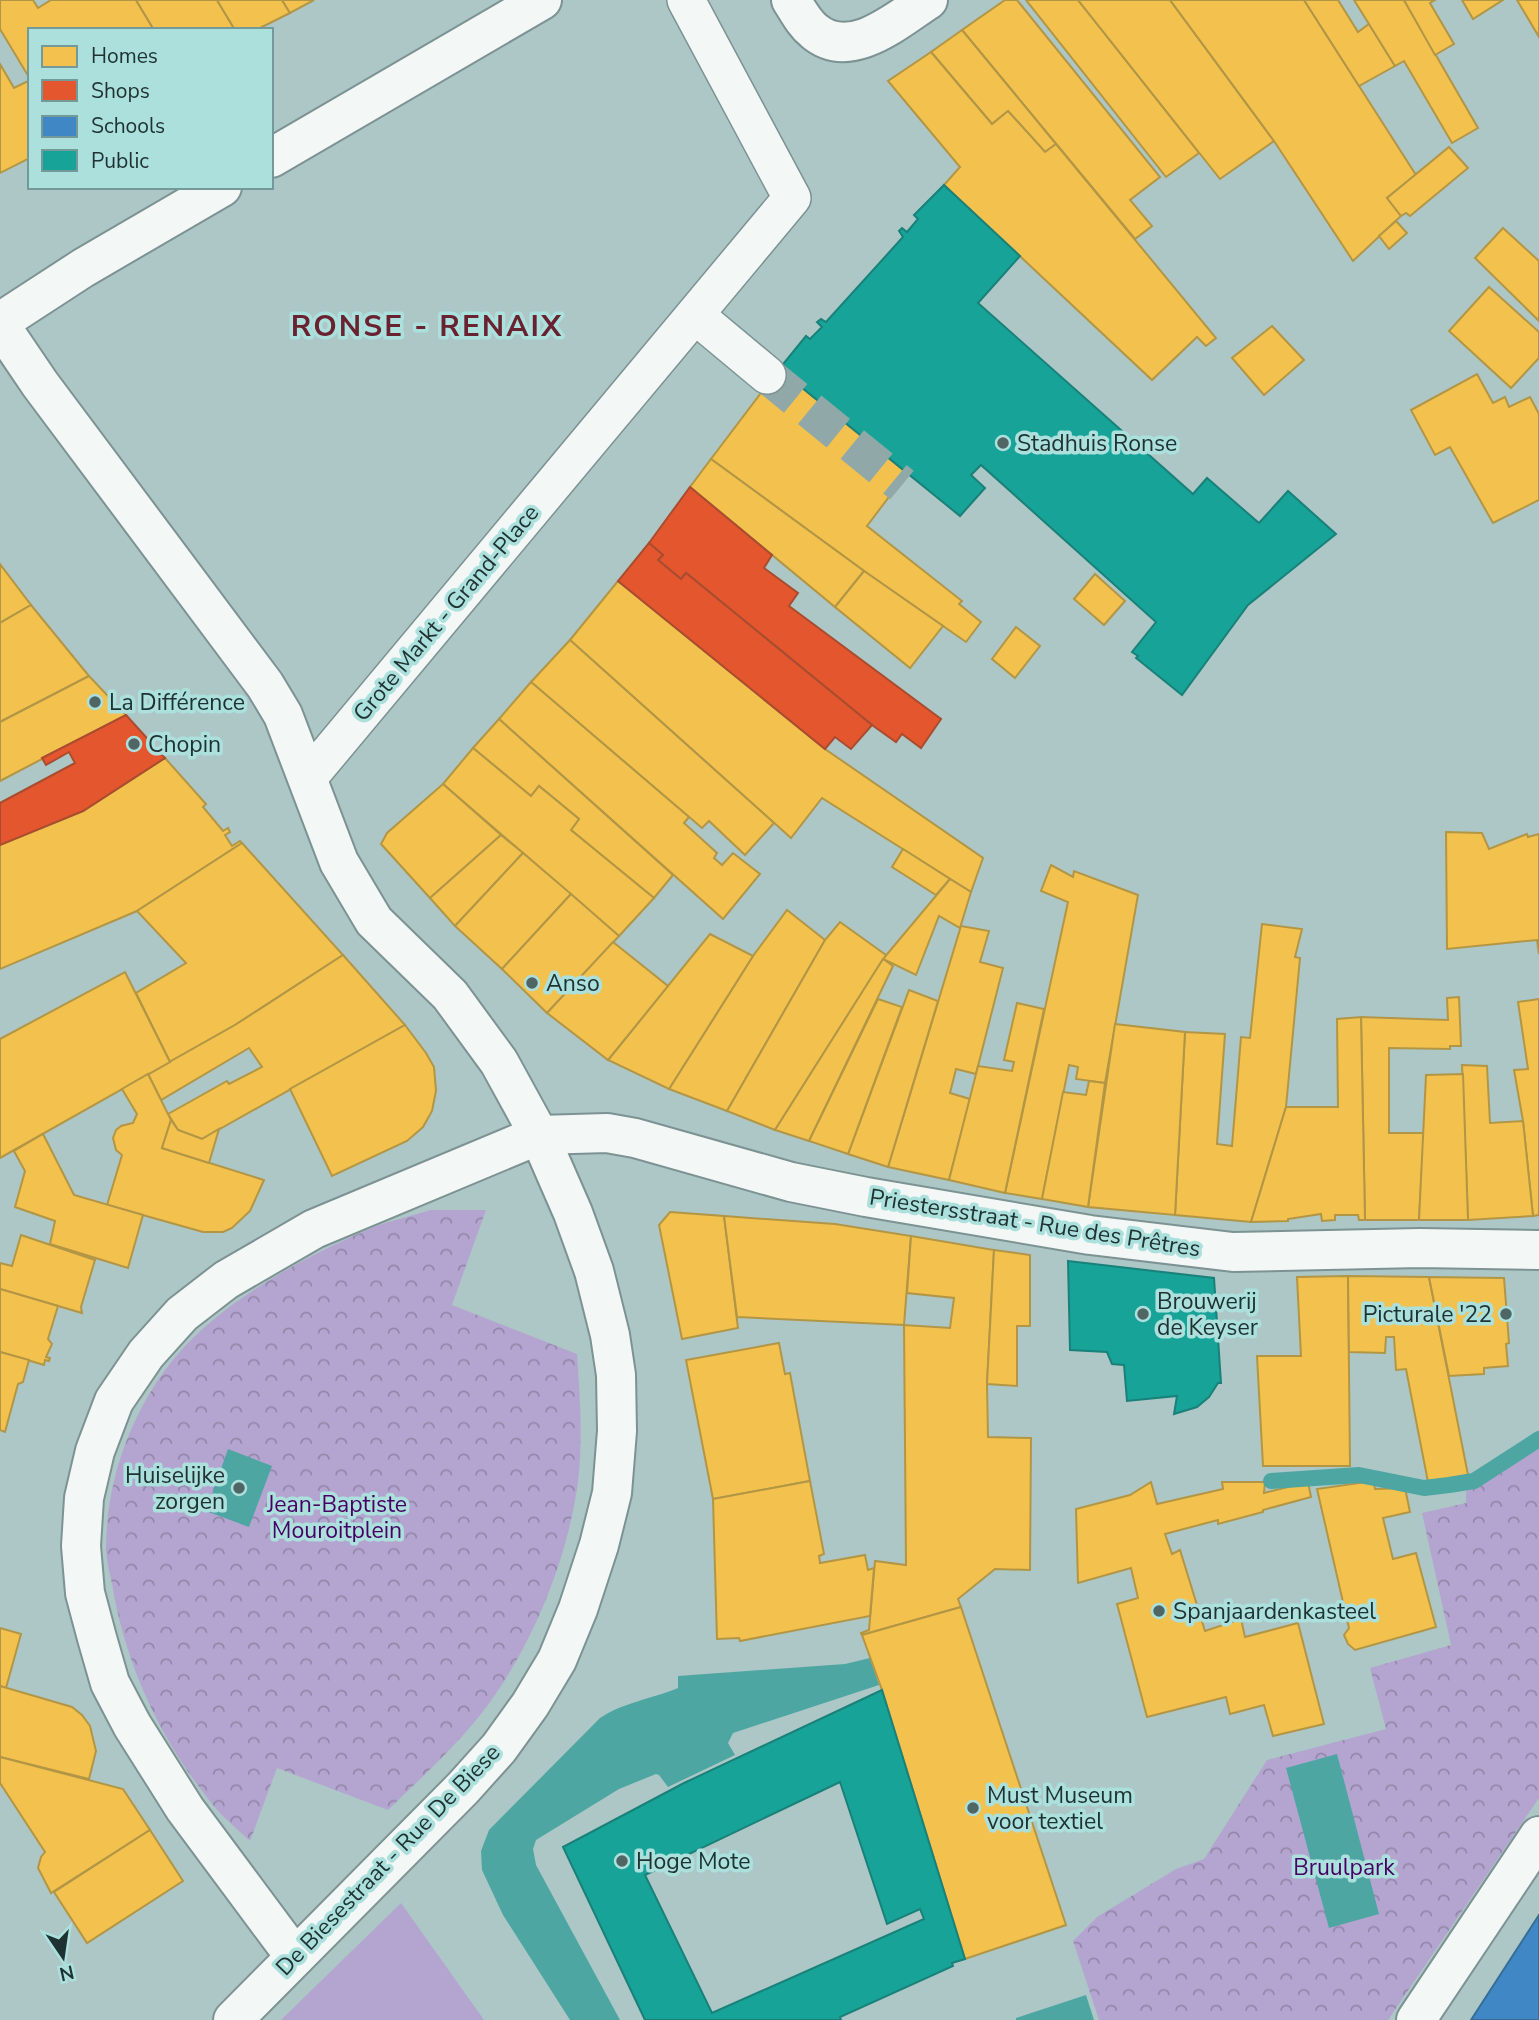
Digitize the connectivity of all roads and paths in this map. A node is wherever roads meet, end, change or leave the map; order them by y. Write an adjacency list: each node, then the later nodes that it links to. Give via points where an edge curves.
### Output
1 (542, 0): 5 (street)
2 (686, 0): 7 (street, Grote Markt - Grand-Place, via 792,198)
3 (791, 0): 4 (street, via 815,33 837,41 861,40)
4 (928, 0)
5 (273, 157)
6 (219, 189): 8 (street, via 83,268)
7 (695, 315): 9 (street); 10 (street, Grote Markt - Grand-Place)
8 (0, 323): 10 (street, via 40,384 265,685 284,715)
9 (766, 375)
10 (308, 778): 11 (street, De Biesestraat - Rue De Biese, via 339,862 374,921 450,995 499,1062)
11 (539, 1135): 12 (street, Priestersstraat - Rue des Prêtres, via 607,1133 866,1197 1090,1235 1233,1252); 14 (street, De Biesestraat - Rue De Biese, via 594,1271 616,1376 612,1493 599,1545 557,1660 499,1748); 14 (street, via 314,1229 226,1280 182,1314 146,1354 114,1401 95,1451 83,1498 80,1545 85,1593 110,1683 185,1809)
12 (1539, 1250)
13 (1539, 1836): 16 (street)
14 (295, 1957): 15 (street, De Biesestraat - Rue De Biese)
15 (233, 2020)
16 (1416, 2020)

